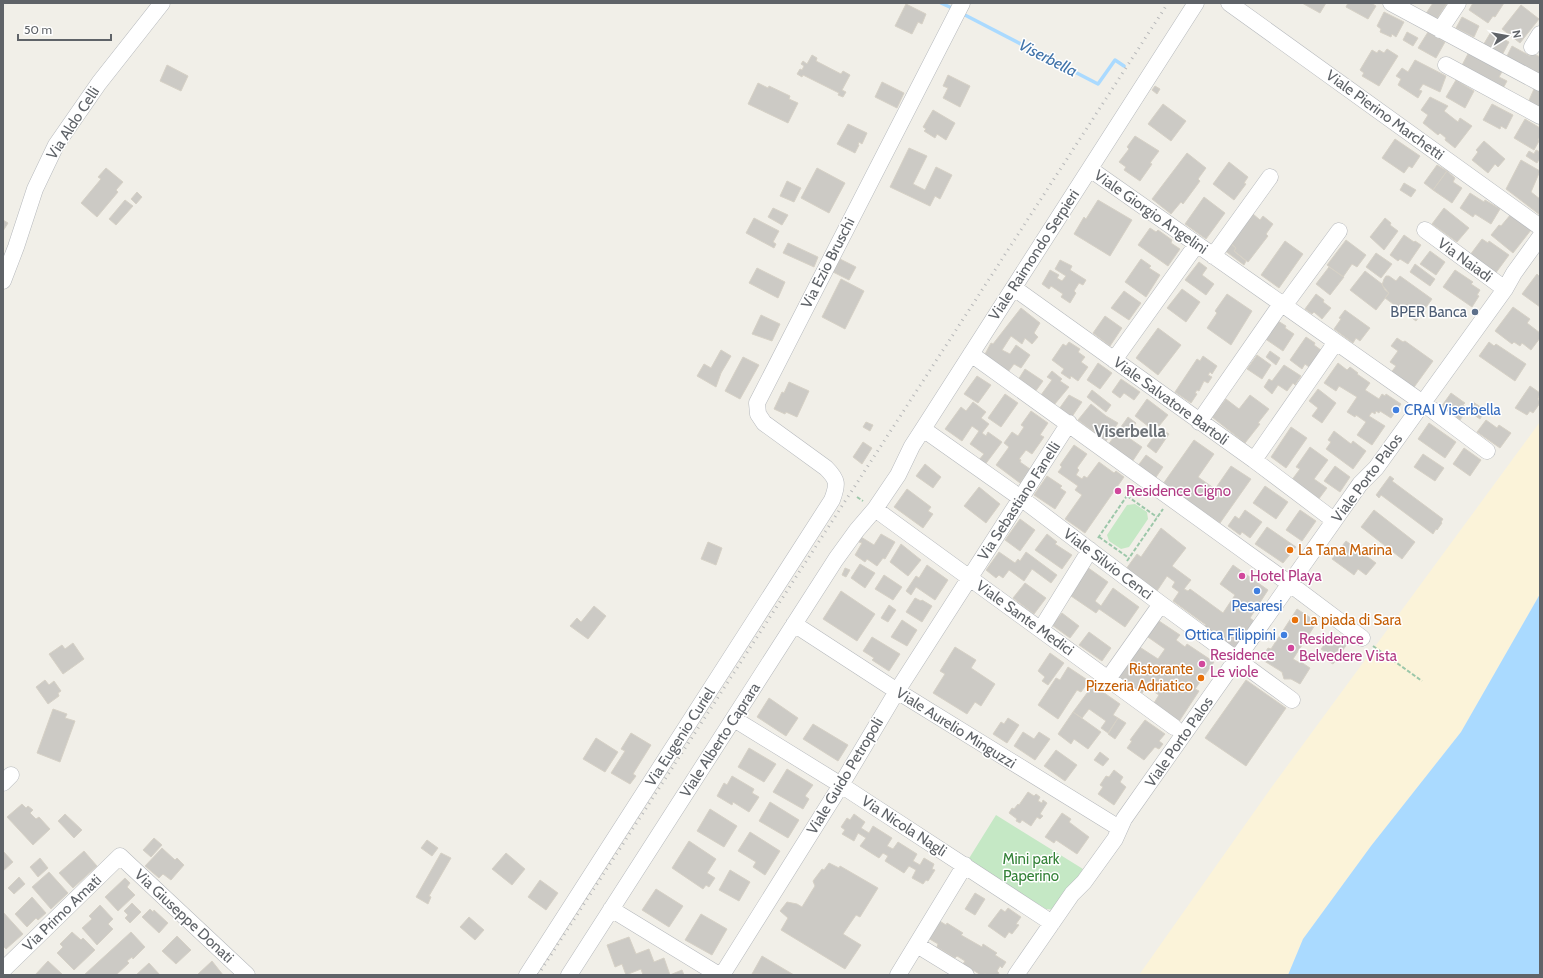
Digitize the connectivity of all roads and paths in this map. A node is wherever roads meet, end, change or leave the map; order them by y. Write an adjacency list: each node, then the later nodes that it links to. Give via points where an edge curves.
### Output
1 (162, 3): 19 (street, Via Aldo Celli, via 99,83 56,145 35,189)
2 (962, 3): 36 (street, Via Ezio Bruschi, via 757,403 758,414 764,423 826,468 834,477 837,487)
3 (1196, 3): 11 (street, Viale Raimondo Serpieri)
4 (1229, 3): 13 (street, Viale Pierino Marchetti)
5 (1391, 3): 7 (street)
6 (1458, 3): 7 (street)
7 (1440, 30): 9 (street)
8 (1446, 65): 10 (street)
9 (1540, 83)
10 (1540, 116)
11 (1090, 169): 17 (street, Viale Giorgio Angelini); 20 (street, Viale Raimondo Serpieri)
12 (1270, 177): 18 (street, Viale Giorgio Angelini)
13 (1540, 227)
14 (1425, 230): 21 (street, Via Naiadi)
15 (1339, 231): 22 (street)
16 (1540, 237): 21 (street, Viale Porto Palos)
17 (1197, 244): 18 (street, Viale Giorgio Angelini); 25 (street)
18 (1213, 256): 22 (street, Viale Giorgio Angelini)
19 (3, 281)
20 (1014, 288): 24 (street, Viale Raimondo Serpieri); 25 (street, Viale Salvatore Bartoli)
21 (1505, 289): 26 (street, Viale Porto Palos)
22 (1282, 305): 23 (street, Viale Giorgio Angelini); 27 (street)
23 (1336, 342): 26 (street, Viale Giorgio Angelini); 31 (street)
24 (971, 354): 28 (street); 29 (street, Viale Raimondo Serpieri)
25 (1114, 360): 27 (street, Viale Salvatore Bartoli)
26 (1423, 403): 30 (street, Viale Giorgio Angelini); 45 (street, Viale Porto Palos, via 1376,468 1360,484)
27 (1199, 422): 31 (street, Viale Salvatore Bartoli)
28 (1069, 423): 32 (street); 35 (street, Via Sebastiano Fanelli)
29 (923, 429): 35 (street, Viale Silvio Cenci); 37 (street, Viale Raimondo Serpieri, via 898,475)
30 (1487, 451)
31 (1254, 460): 38 (street, Viale Salvatore Bartoli)
32 (1140, 476): 33 (path); 34 (street)
33 (1127, 496): 39 (path); 40 (path)
34 (1171, 498): 39 (path); 45 (street)
35 (1022, 499): 41 (street, Viale Silvio Cenci); 44 (street, Via Sebastiano Fanelli)
36 (832, 500): 66 (street, Via Eugenio Curiel)
37 (875, 509): 44 (street, Viale Sante Medici); 47 (street, Viale Alberto Caprara, via 836,559)
38 (1327, 515)
39 (1157, 517): 42 (path)
40 (1099, 537): 41 (path); 42 (path)
41 (1090, 550): 43 (street, Viale Silvio Cenci); 48 (street)
42 (1129, 558): 43 (path)
43 (1119, 571): 46 (street, Viale Silvio Cenci)
44 (969, 578): 48 (street, Viale Sante Medici); 53 (street, Viale Guido Petropoli)
45 (1290, 584): 49 (street); 50 (street, Viale Porto Palos)
46 (1161, 604): 50 (street, Viale Silvio Cenci); 51 (street)
47 (794, 624): 53 (street, Viale Aurelio Minguzzi); 55 (street, Viale Alberto Caprara)
48 (1041, 629): 51 (street, Viale Sante Medici)
49 (1362, 638): 52 (path)
50 (1237, 660): 54 (street, Viale Silvio Cenci); 58 (street, Viale Porto Palos)
51 (1108, 679): 56 (street, Viale Sante Medici)
52 (1422, 681)
53 (896, 692): 57 (street, Viale Guido Petropoli); 58 (street, Viale Aurelio Minguzzi)
54 (1292, 700)
55 (734, 719): 57 (street, Via Nicola Nagli); 61 (street, Viale Alberto Caprara)
56 (1174, 727)
57 (841, 785): 60 (street, Via Nicola Nagli); 69 (street, Viale Guido Petropoli)
58 (1119, 828): 62 (street, Viale Porto Palos, via 1084,882 1072,894)
59 (120, 856): 64 (street, Via Primo Amati); 65 (street, Via Giuseppe Donati)
60 (965, 865): 62 (street, Via Nicola Nagli); 63 (street)
61 (611, 909): 67 (street, Viale Alberto Caprara); 68 (street)
62 (1052, 923): 72 (street, Viale Porto Palos)
63 (917, 945): 70 (street); 71 (street)
64 (3, 970)
65 (238, 972)
66 (527, 975)
67 (569, 975)
68 (719, 975)
69 (722, 975)
70 (898, 975)
71 (966, 975)
72 (1016, 975)

